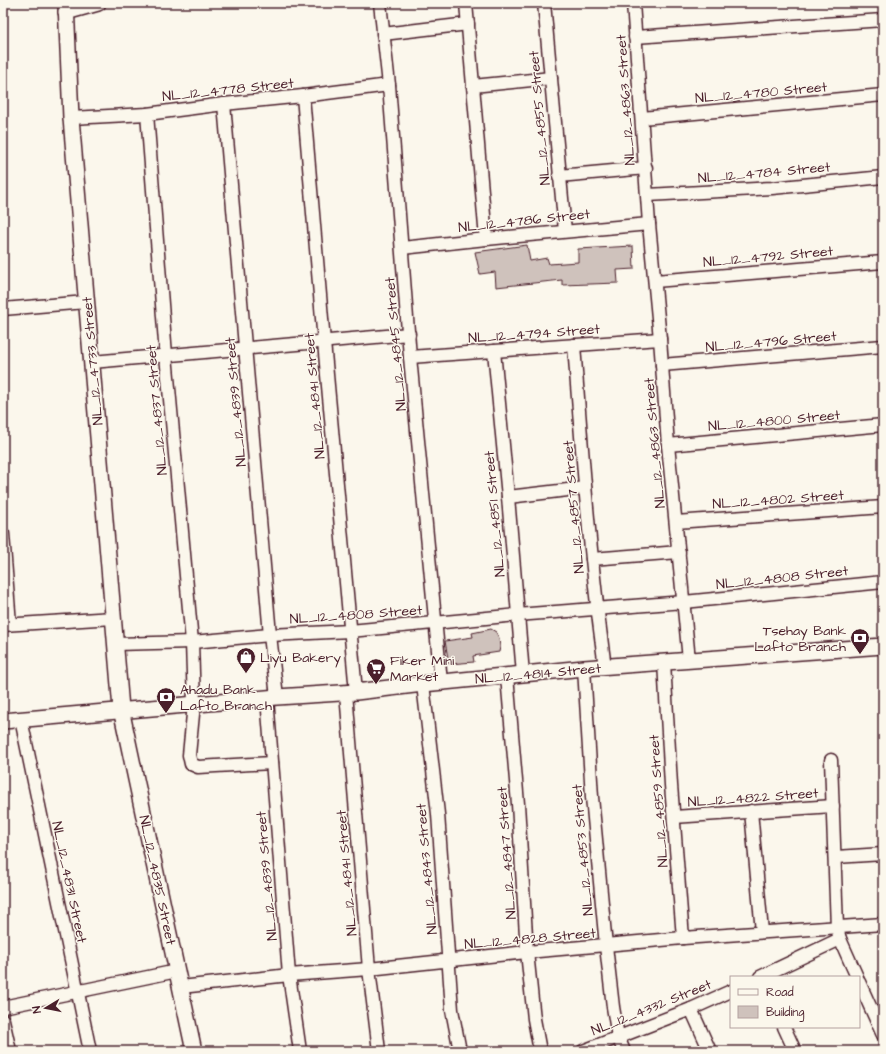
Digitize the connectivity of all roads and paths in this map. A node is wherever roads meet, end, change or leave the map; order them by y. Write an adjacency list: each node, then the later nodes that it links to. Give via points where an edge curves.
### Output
1 (98, 3): 6 (street)
2 (380, 3): 9 (street, NL_12_4845 Street)
3 (466, 3): 8 (street)
4 (544, 3): 11 (street, NL_12_4855 Street)
5 (633, 3): 10 (street, NL_12_4863 Street)
6 (66, 7): 18 (street, NL_12_4733 Street)
7 (883, 20): 10 (street)
8 (468, 24): 9 (street); 13 (street)
9 (384, 34): 12 (street, NL_12_4845 Street)
10 (635, 37): 19 (street, NL_12_4863 Street)
11 (551, 78): 13 (street); 21 (street, NL_12_4855 Street)
12 (389, 85): 15 (street, NL_12_4778 Street); 27 (street, NL_12_4845 Street)
13 (473, 86): 26 (street)
14 (883, 95): 19 (street, NL_12_4780 Street)
15 (303, 96): 16 (street, NL_12_4778 Street); 34 (street, NL_12_4841 Street)
16 (224, 104): 17 (street, NL_12_4778 Street); 37 (street, NL_12_4839 Street)
17 (147, 114): 18 (street, NL_12_4778 Street); 39 (street, NL_12_4837 Street)
18 (70, 118): 30 (street, NL_12_4733 Street)
19 (642, 118): 20 (street, NL_12_4863 Street)
20 (646, 168): 21 (street); 23 (street, NL_12_4863 Street)
21 (559, 176): 25 (street, NL_12_4855 Street)
22 (883, 177): 23 (street, NL_12_4784 Street, via 772,188)
23 (648, 195): 24 (street, NL_12_4863 Street)
24 (649, 224): 25 (street, NL_12_4786 Street); 29 (street, NL_12_4863 Street)
25 (565, 231): 26 (street, NL_12_4786 Street)
26 (486, 239): 27 (street, NL_12_4786 Street)
27 (402, 248): 32 (street, NL_12_4845 Street)
28 (883, 262): 29 (street, NL_12_4792 Street)
29 (655, 281): 33 (street, NL_12_4863 Street)
30 (86, 302): 31 (street); 41 (street, NL_12_4733 Street)
31 (3, 309)
32 (409, 334): 34 (street); 40 (street, NL_12_4845 Street)
33 (660, 339): 35 (street, NL_12_4794 Street); 42 (street, NL_12_4863 Street)
34 (324, 342): 37 (street); 59 (street, NL_12_4841 Street)
35 (574, 345): 38 (street, NL_12_4794 Street); 45 (street, NL_12_4857 Street)
36 (883, 346): 42 (street, NL_12_4796 Street)
37 (246, 348): 39 (street); 60 (street, NL_12_4839 Street)
38 (494, 351): 40 (street, NL_12_4794 Street); 46 (street, NL_12_4851 Street)
39 (166, 355): 41 (street); 61 (street, NL_12_4837 Street)
40 (410, 357): 57 (street, NL_12_4845 Street)
41 (92, 362): 56 (street, NL_12_4733 Street)
42 (662, 365): 44 (street, NL_12_4863 Street)
43 (883, 426): 44 (street, NL_12_4800 Street)
44 (668, 445): 48 (street, NL_12_4863 Street)
45 (585, 488): 46 (street); 51 (street, NL_12_4857 Street)
46 (508, 497): 55 (street, NL_12_4851 Street)
47 (883, 507): 48 (street, NL_12_4802 Street)
48 (676, 522): 50 (street, NL_12_4863 Street)
49 (3, 534): 58 (street)
50 (679, 552): 51 (street); 53 (street, NL_12_4863 Street)
51 (592, 559): 54 (street, NL_12_4857 Street)
52 (883, 582): 53 (street, NL_12_4808 Street)
53 (684, 602): 54 (street, NL_12_4808 Street); 64 (street, NL_12_4863 Street)
54 (597, 608): 55 (street, NL_12_4808 Street); 66 (street, NL_12_4857 Street)
55 (517, 614): 57 (street, NL_12_4808 Street); 68 (street, NL_12_4851 Street)
56 (113, 618): 58 (street); 62 (street, NL_12_4733 Street)
57 (435, 623): 59 (street, NL_12_4808 Street); 70 (street, NL_12_4845 Street)
58 (7, 624)
59 (350, 631): 60 (street, NL_12_4808 Street); 72 (street, NL_12_4841 Street)
60 (270, 634): 61 (street, NL_12_4808 Street); 73 (street, NL_12_4839 Street)
61 (192, 642): 62 (street, NL_12_4808 Street); 74 (street, NL_12_4837 Street)
62 (116, 644): 75 (street, NL_12_4733 Street)
63 (883, 646): 64 (street, NL_12_4814 Street)
64 (690, 660): 65 (street, NL_12_4814 Street)
65 (664, 662): 66 (street, NL_12_4814 Street); 82 (street, NL_12_4859 Street)
66 (606, 667): 67 (street, NL_12_4814 Street)
67 (584, 668): 68 (street, NL_12_4814 Street); 89 (street, NL_12_4853 Street, via 592,797)
68 (523, 674): 69 (street, NL_12_4814 Street)
69 (507, 676): 70 (street, NL_12_4814 Street); 90 (street, NL_12_4847 Street)
70 (441, 682): 71 (street, NL_12_4814 Street)
71 (423, 684): 72 (street, NL_12_4814 Street); 91 (street, NL_12_4843 Street, via 438,814)
72 (351, 693): 73 (street, NL_12_4814 Street); 92 (street, NL_12_4841 Street)
73 (272, 697): 74 (street, NL_12_4814 Street); 79 (street, NL_12_4839 Street)
74 (194, 704): 75 (street, NL_12_4814 Street); 79 (street, NL_12_4837 Street, via 189,755 191,764 198,768)
75 (121, 710): 76 (street, NL_12_4814 Street); 93 (street, NL_12_4835 Street)
76 (21, 719): 77 (street, NL_12_4814 Street); 100 (street, NL_12_4831 Street)
77 (3, 720)
78 (831, 760): 80 (street)
79 (272, 763): 94 (street, NL_12_4839 Street)
80 (834, 806): 81 (street, NL_12_4822 Street); 84 (street)
81 (751, 811): 82 (street, NL_12_4822 Street); 86 (street)
82 (674, 817): 88 (street, NL_12_4859 Street)
83 (883, 854): 84 (street)
84 (836, 857): 87 (street)
85 (883, 924): 87 (street, NL_12_4828 Street)
86 (762, 932): 87 (street, NL_12_4828 Street); 88 (street, NL_12_4828 Street)
87 (839, 934): 95 (street); 96 (street)
88 (683, 938): 89 (street, NL_12_4828 Street)
89 (606, 946): 90 (street, NL_12_4828 Street); 106 (street, NL_12_4853 Street)
90 (527, 952): 91 (street, NL_12_4828 Street); 113 (street, NL_12_4847 Street)
91 (448, 960): 92 (street, NL_12_4828 Street); 112 (street, NL_12_4843 Street, via 452,1010)
92 (369, 969): 94 (street, NL_12_4828 Street); 111 (street, NL_12_4841 Street)
93 (177, 971): 98 (street, NL_12_4835 Street); 100 (street)
94 (289, 975): 98 (street, NL_12_4828 Street); 110 (street, NL_12_4839 Street)
95 (763, 976)
96 (857, 976)
97 (860, 984): 105 (street)
98 (181, 987): 109 (street, NL_12_4835 Street)
99 (730, 991): 102 (street, NL_12_4332 Street)
100 (77, 992): 101 (street); 108 (street, NL_12_4831 Street)
101 (3, 1007)
102 (691, 1009): 106 (street, NL_12_4332 Street); 116 (street)
103 (3, 1020): 107 (street)
104 (784, 1028): 117 (street)
105 (883, 1035)
106 (618, 1037): 114 (street, NL_12_4332 Street); 115 (street, NL_12_4853 Street)
107 (10, 1051)
108 (90, 1051)
109 (194, 1051)
110 (300, 1051)
111 (379, 1051)
112 (460, 1051)
113 (540, 1051)
114 (583, 1051)
115 (624, 1051)
116 (710, 1051)
117 (795, 1051)

